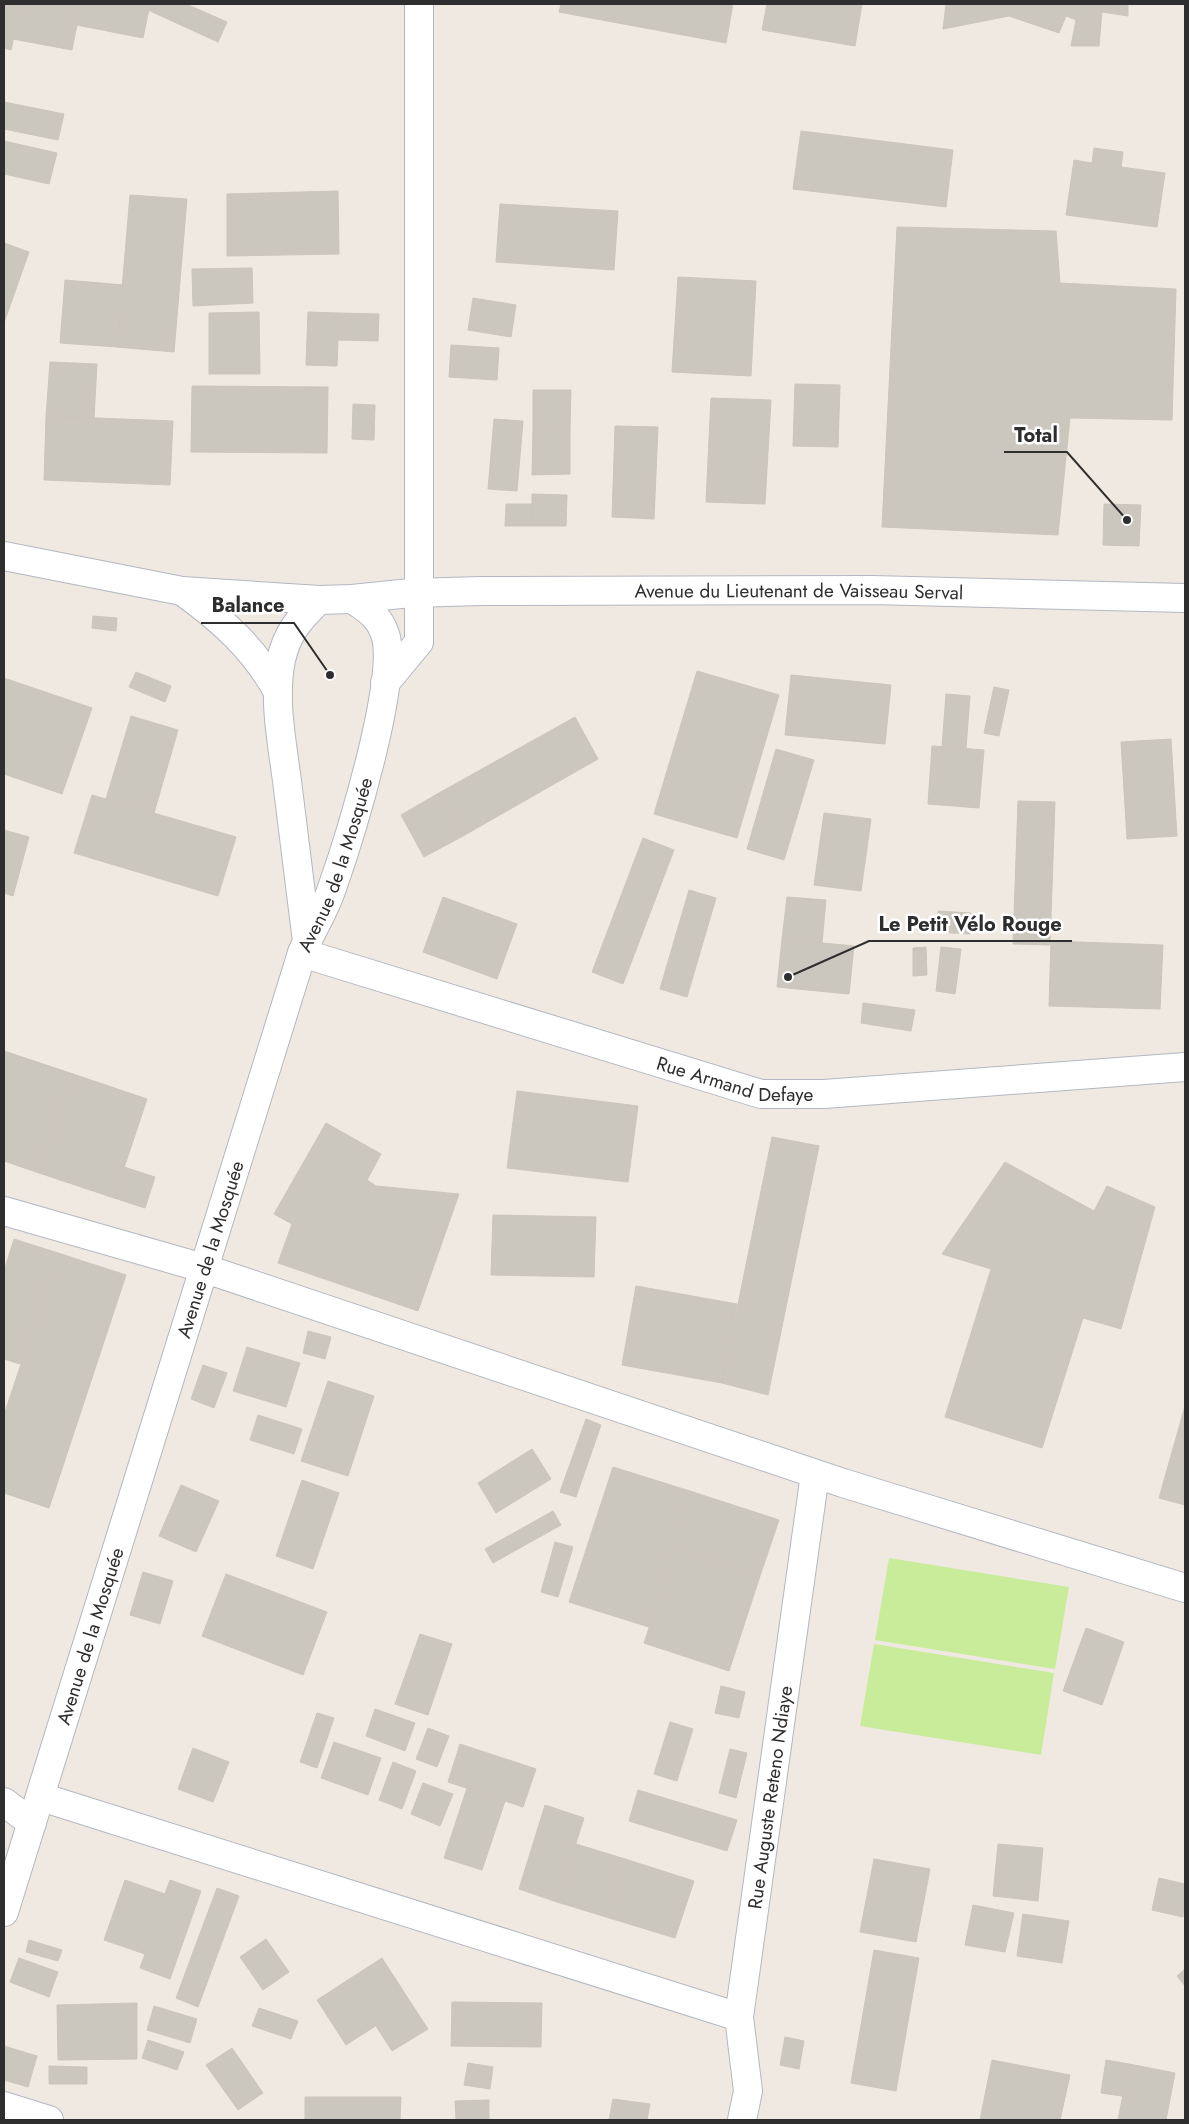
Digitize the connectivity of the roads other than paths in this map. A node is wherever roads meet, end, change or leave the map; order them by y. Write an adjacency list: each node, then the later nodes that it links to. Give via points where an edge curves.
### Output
1 (418, 4): 4 (street)
2 (4, 556): 3 (street, Avenue du Lieutenant de Vaisseau Serval)
3 (182, 591): 6 (street, Avenue du Lieutenant de Vaisseau Serval); 9 (street, via 241,638)
4 (415, 593): 5 (street, Avenue du Lieutenant de Vaisseau Serval, via 872,590); 7 (street, Avenue du Lieutenant de Vaisseau Serval); 8 (street, via 420,642)
5 (1185, 598)
6 (319, 600): 7 (street, Avenue du Lieutenant de Vaisseau Serval); 9 (street, via 297,620 286,642)
7 (352, 600): 8 (street, Avenue de la Mosquée, via 372,612 386,635 388,659)
8 (385, 682): 10 (street, Avenue de la Mosquée, via 364,783 332,889)
9 (278, 692): 10 (street)
10 (305, 947): 11 (street, Rue Armand Defaye, via 761,1094 824,1094); 13 (street, Avenue de la Mosquée)
11 (1185, 1067)
12 (4, 1211): 13 (street)
13 (203, 1268): 14 (street); 16 (street, Avenue de la Mosquée)
14 (815, 1474): 15 (street); 20 (street, Rue Auguste Reteno Ndiaye)
15 (1185, 1588)
16 (41, 1797): 18 (street, Avenue de la Mosquée); 20 (street)
17 (4, 1802): 18 (street)
18 (32, 1823): 19 (street, Avenue de la Mosquée)
19 (4, 1912)
20 (739, 2017): 23 (street, Rue Auguste Reteno Ndiaye, via 748,2091)
21 (4, 2106): 22 (street)
22 (49, 2120)
23 (742, 2120)

